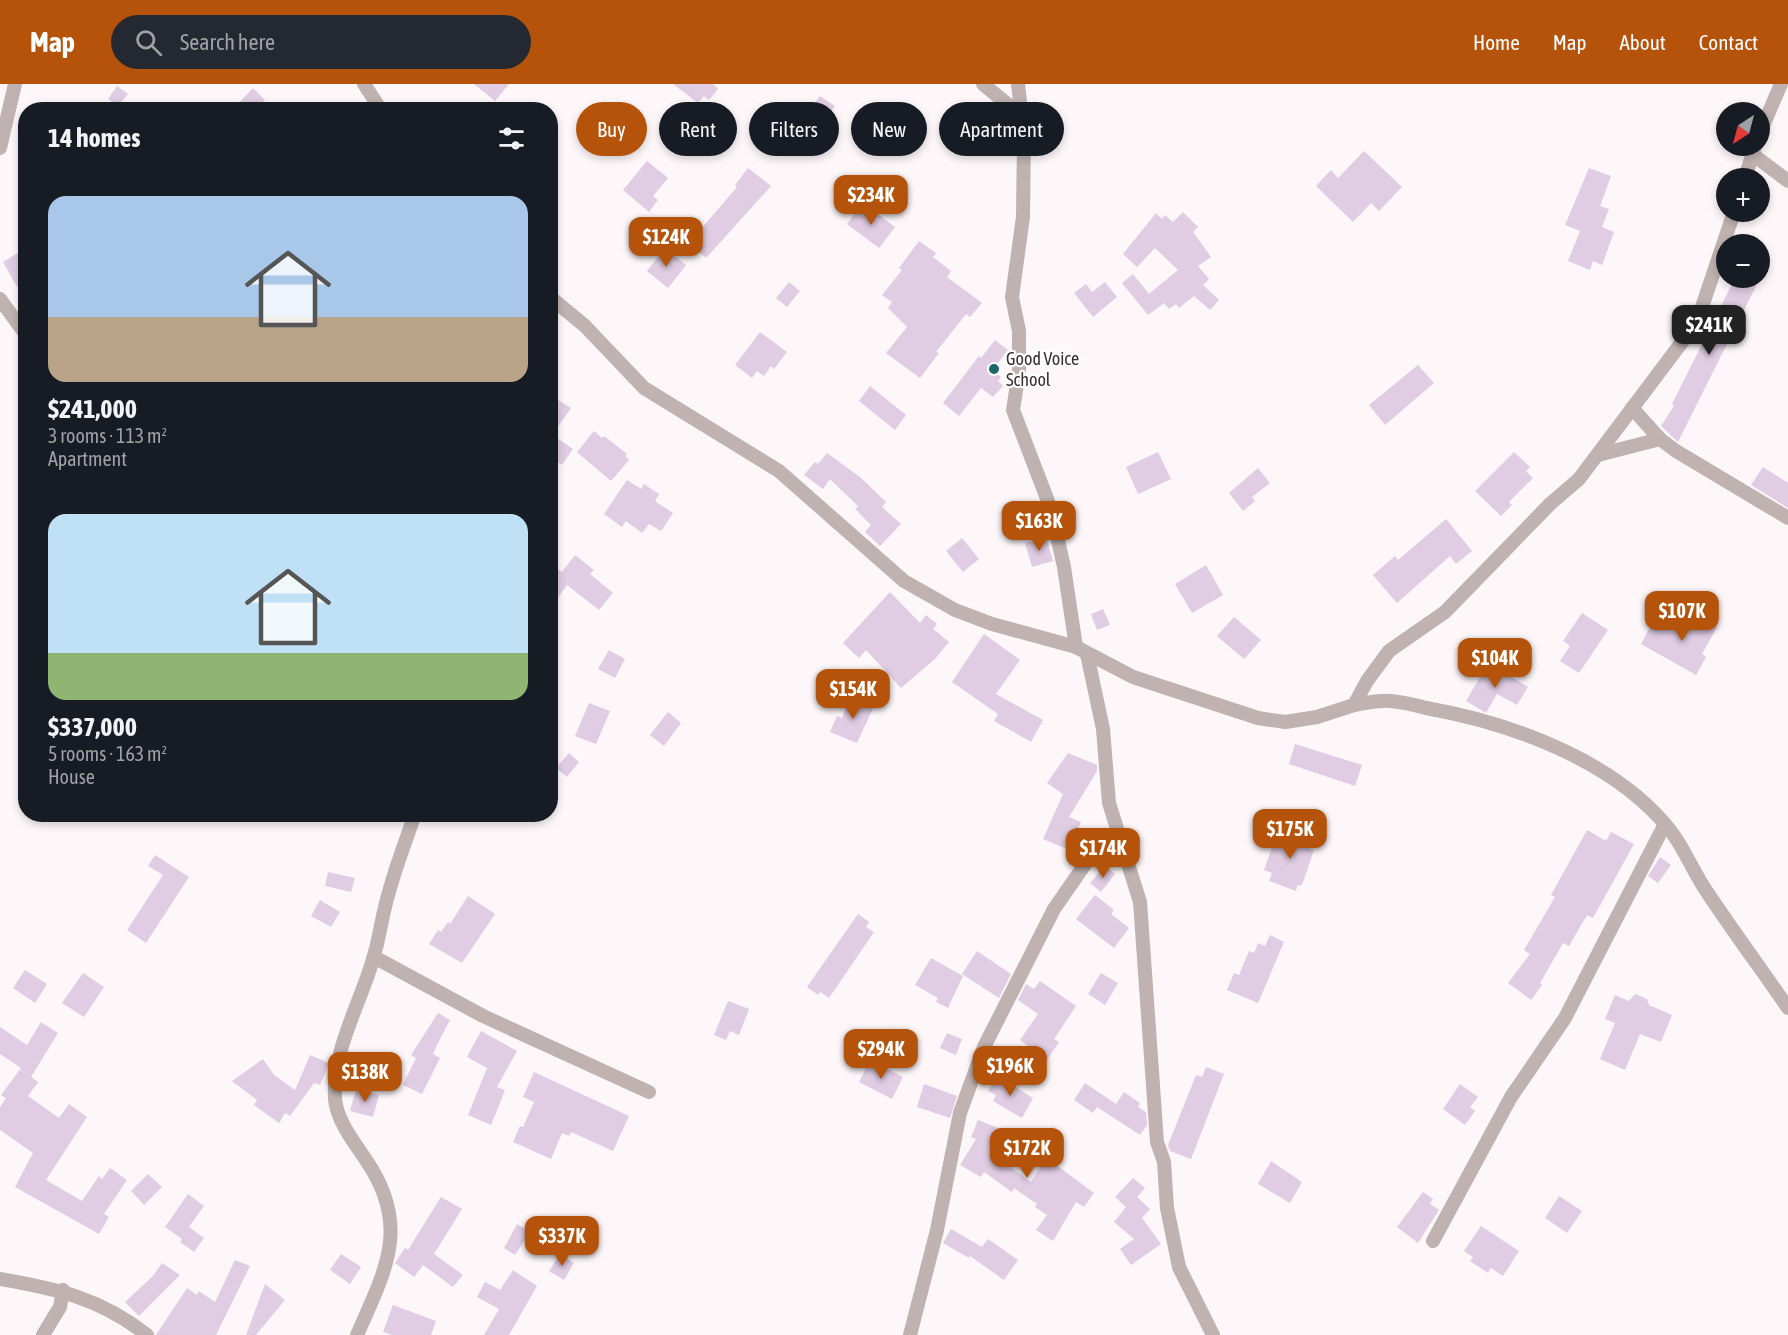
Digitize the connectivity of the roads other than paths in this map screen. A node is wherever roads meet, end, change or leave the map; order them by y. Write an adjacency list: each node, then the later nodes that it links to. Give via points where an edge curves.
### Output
1 (15, 84): 10 (street)
2 (364, 84): 6 (street)
3 (983, 84): 7 (street)
4 (1018, 84): 8 (street)
5 (1781, 84): 9 (street)
6 (376, 102)
7 (1005, 102)
8 (1020, 102)
9 (1770, 110)
10 (0, 148)
11 (1024, 156): 22 (street, via 1023,217 1012,297 1019,331 1019,371 1013,410 1051,509)
12 (1761, 156): 13 (street)
13 (1788, 181)
14 (1731, 222): 18 (street, via 1701,310 1688,334)
15 (0, 299): 17 (street)
16 (558, 304): 22 (street, via 644,388 779,471 904,581 955,610)
17 (18, 324)
18 (1632, 408): 19 (street); 20 (street)
19 (1660, 439): 20 (street); 21 (street)
20 (1598, 455): 23 (street, via 1579,479 1445,612 1389,651)
21 (1788, 518)
22 (1082, 651): 23 (street, via 1133,677 1258,718 1285,722); 26 (street, via 1103,729 1109,802)
23 (1354, 705): 25 (street, via 1389,701 1460,714 1519,732 1562,749 1612,778)
24 (413, 822): 27 (street, via 388,893)
25 (1665, 824): 28 (street, via 1685,851 1705,890); 30 (street, via 1564,1018 1511,1097)
26 (1117, 833): 36 (street, via 1095,850 1054,909 984,1047 960,1113 937,1230); 37 (street, via 1140,902 1157,1142 1164,1162 1172,1236 1179,1267)
27 (374, 957): 29 (street, via 483,1016); 35 (street, via 348,1026 335,1079 335,1102 345,1130 386,1193 390,1225 390,1248)
28 (1788, 1008)
29 (649, 1092)
30 (1433, 1241)
31 (0, 1278): 32 (street)
32 (63, 1290): 33 (street, via 60,1307); 34 (street, via 98,1303)
33 (43, 1335)
34 (147, 1335)
35 (357, 1335)
36 (910, 1335)
37 (1213, 1335)

